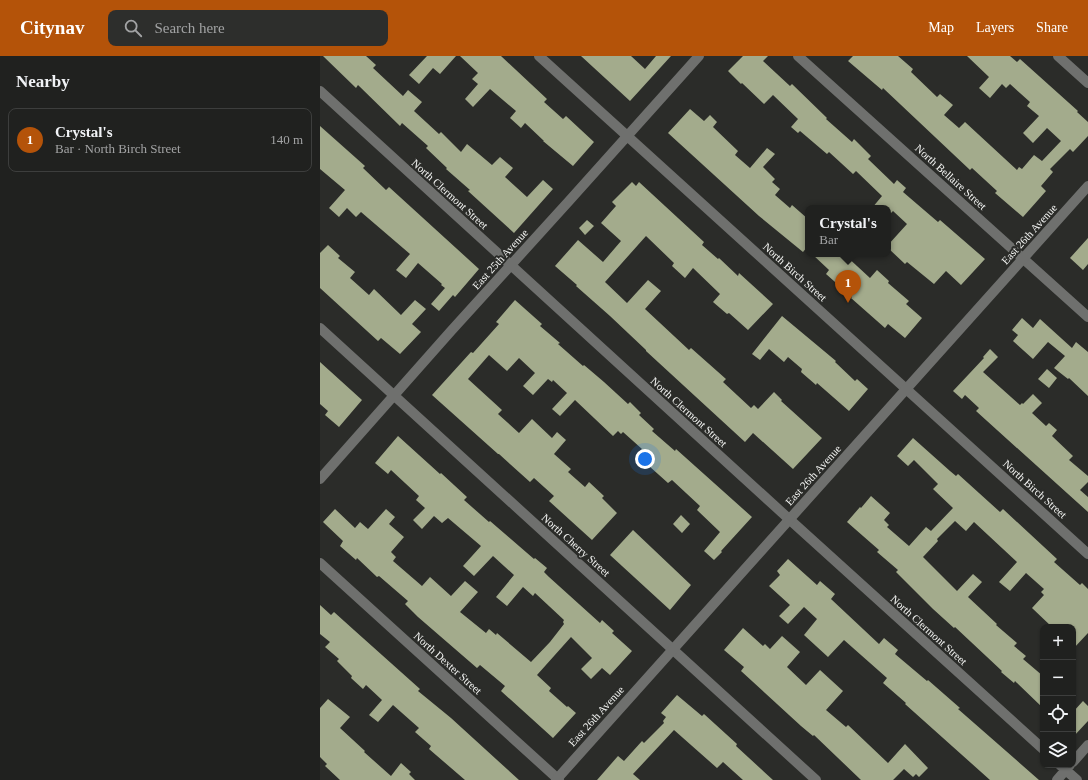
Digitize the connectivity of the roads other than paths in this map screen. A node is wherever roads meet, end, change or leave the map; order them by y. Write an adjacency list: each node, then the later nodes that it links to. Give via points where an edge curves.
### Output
1 (539, 56): 7 (street, North Birch Street)
2 (699, 56): 7 (street, East 25th Avenue)
3 (798, 56): 9 (street, North Bellaire Street)
4 (1058, 56): 5 (street)
5 (1088, 83)
6 (320, 91): 10 (street, North Clermont Street)
7 (627, 136): 10 (street, East 25th Avenue); 13 (street, North Birch Street)
8 (1088, 186): 9 (street, East 26th Avenue)
9 (1023, 258): 11 (street, North Bellaire Street); 13 (street, East 26th Avenue)
10 (511, 266): 14 (street, East 25th Avenue); 16 (street, North Clermont Street)
11 (1088, 317)
12 (320, 328): 14 (street, North Cherry Street)
13 (906, 388): 16 (street, East 26th Avenue); 17 (street, North Birch Street)
14 (394, 395): 15 (street, East 25th Avenue); 19 (street, North Cherry Street)
15 (320, 479)
16 (789, 519): 19 (street, East 26th Avenue); 21 (street, North Clermont Street)
17 (1088, 554)
18 (320, 563): 25 (street, North Dexter Street)
19 (672, 649): 25 (street, East 26th Avenue); 26 (street, North Cherry Street)
20 (1088, 745): 22 (street)
21 (1040, 746)
22 (1076, 759)
23 (1064, 768): 27 (street)
24 (1066, 768): 28 (street)
25 (557, 779)
26 (816, 780)
27 (1057, 780)
28 (1077, 780)

